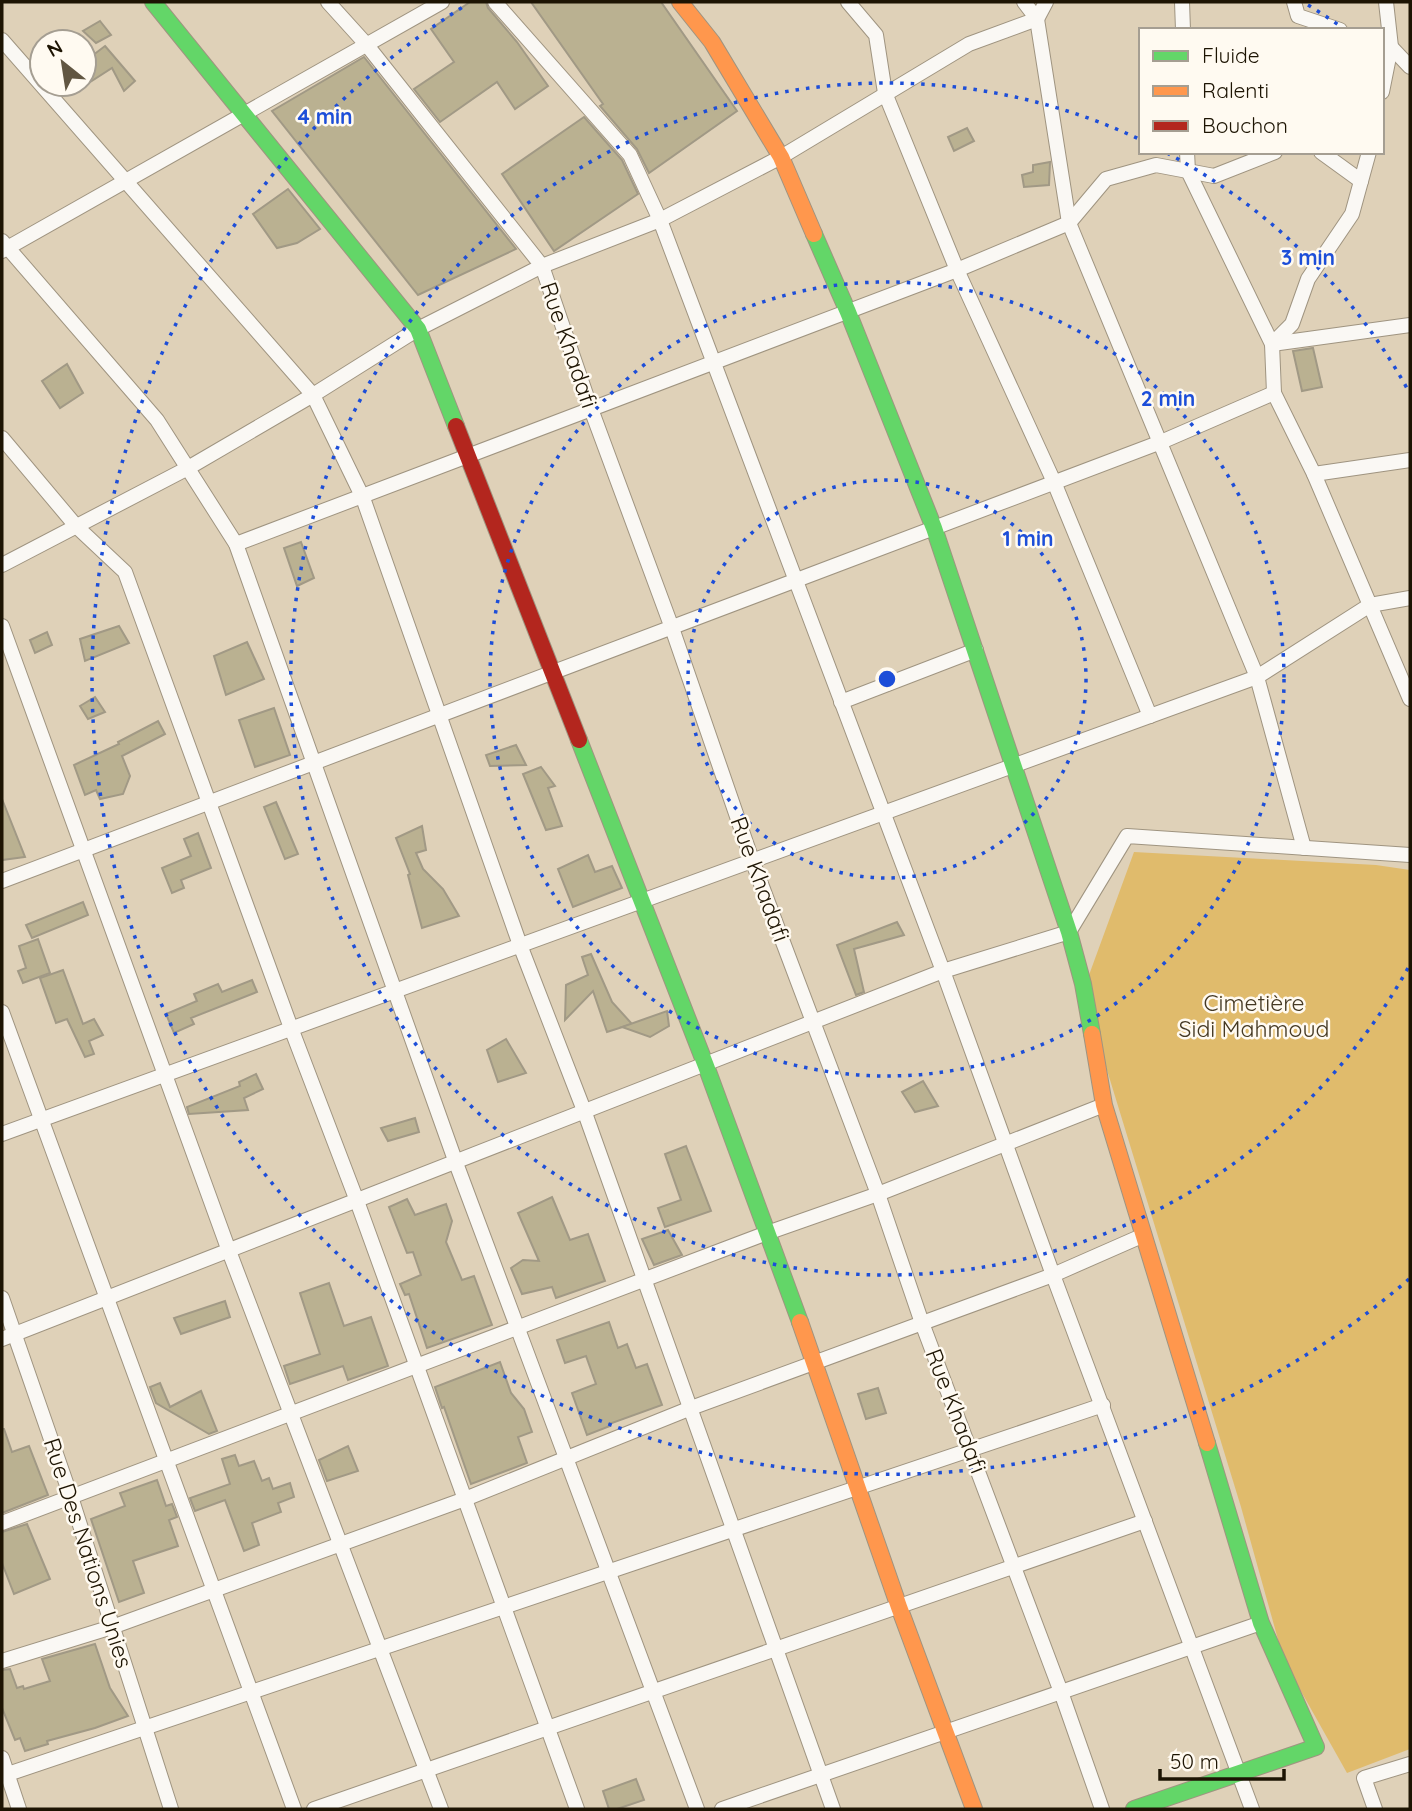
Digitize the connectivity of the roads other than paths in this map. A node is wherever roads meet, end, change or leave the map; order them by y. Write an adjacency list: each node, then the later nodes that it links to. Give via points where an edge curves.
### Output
1 (153, 2): 21 (street)
2 (328, 2): 16 (street, Rue Khadafi)
3 (442, 2): 16 (street)
4 (495, 2): 30 (street, via 630,155)
5 (680, 2): 26 (street, via 712,41)
6 (848, 2): 20 (street, via 876,35)
7 (1024, 2): 12 (street)
8 (1045, 2): 12 (street)
9 (1182, 2): 13 (street)
10 (1294, 2): 14 (street, via 1298,16)
11 (1386, 2): 17 (street)
12 (1037, 19): 20 (street, via 969,44); 31 (street)
13 (1183, 28)
14 (1334, 28)
15 (2, 40): 28 (street)
16 (366, 44): 21 (street); 33 (street, Rue Khadafi)
17 (1387, 45): 18 (street); 19 (street)
18 (1410, 67)
19 (1384, 73)
20 (885, 93): 26 (street); 34 (street)
21 (244, 114): 28 (street); 37 (street)
22 (1187, 154): 27 (street)
23 (1270, 154): 27 (street, via 1214,176)
24 (1324, 154): 29 (street)
25 (1368, 154): 29 (street)
26 (781, 157): 30 (street); 35 (street)
27 (1188, 171): 31 (street, via 1156,165 1105,179); 38 (street)
28 (125, 181): 32 (street); 41 (street)
29 (1361, 181): 38 (street, via 1352,214 1308,279 1292,324)
30 (660, 220): 33 (street); 39 (street)
31 (1069, 223): 34 (street); 44 (street)
32 (4, 247): 47 (street, via 157,420)
33 (542, 266): 37 (street); 42 (street, Rue Khadafi)
34 (957, 270): 35 (street); 49 (street)
35 (848, 312): 39 (street); 52 (street)
36 (1410, 325): 38 (street)
37 (418, 329): 41 (street); 45 (street)
38 (1272, 344): 40 (street)
39 (713, 363): 42 (street); 55 (street)
40 (1274, 393): 44 (street); 48 (street)
41 (313, 395): 47 (street); 50 (street)
42 (591, 409): 45 (street); 59 (street, Rue Khadafi)
43 (2, 438): 51 (street)
44 (1161, 442): 49 (street); 62 (street)
45 (467, 456): 50 (street); 61 (street)
46 (1410, 460): 48 (street)
47 (188, 468): 51 (street); 53 (street)
48 (1314, 474): 57 (street)
49 (1054, 482): 52 (street); 66 (street)
50 (363, 498): 53 (street); 65 (street)
51 (76, 526): 54 (street); 69 (street, via 125,572)
52 (934, 528): 55 (street); 60 (street)
53 (236, 544): 67 (street)
54 (2, 565)
55 (795, 581): 59 (street); 64 (street)
56 (1410, 598): 57 (street)
57 (1370, 605): 62 (street); 63 (street)
58 (2, 626): 72 (street)
59 (672, 628): 61 (street); 74 (street, Rue Khadafi)
60 (976, 650): 64 (street); 68 (street)
61 (551, 673): 65 (street); 76 (street)
62 (1257, 677): 66 (street); 71 (street)
63 (1410, 699)
64 (841, 702): 70 (street)
65 (440, 716): 67 (street); 78 (street)
66 (1150, 716): 68 (street)
67 (314, 763): 69 (street); 80 (street)
68 (1014, 765): 70 (street); 77 (street)
69 (208, 803): 72 (street); 83 (street)
70 (882, 813): 74 (street); 79 (street)
71 (1304, 848): 73 (street); 77 (street, via 1127,836)
72 (85, 850): 75 (street); 85 (street)
73 (1410, 855)
74 (752, 860): 76 (street); 82 (street, Rue Khadafi)
75 (2, 881)
76 (640, 901): 78 (street); 84 (street)
77 (1069, 932): 79 (street); 86 (street)
78 (520, 945): 80 (street); 87 (street)
79 (943, 971): 82 (street); 90 (street)
80 (396, 990): 83 (street); 91 (street)
81 (2, 1012): 88 (street)
82 (813, 1023): 84 (street); 92 (street, Rue Khadafi)
83 (291, 1028): 85 (street); 93 (street)
84 (706, 1066): 87 (street); 94 (street)
85 (164, 1074): 88 (street); 96 (street)
86 (1104, 1105): 90 (street); 95 (street)
87 (585, 1113): 91 (street); 98 (street)
88 (40, 1120): 89 (street); 100 (street)
89 (2, 1134)
90 (1006, 1142): 92 (street); 97 (street)
91 (456, 1163): 93 (street); 102 (street)
92 (878, 1194): 94 (street); 101 (street, Rue Khadafi)
93 (358, 1201): 96 (street); 105 (street)
94 (767, 1233): 98 (street); 104 (street)
95 (1144, 1236): 97 (street); 124 (street)
96 (229, 1251): 100 (street); 108 (street)
97 (1053, 1275): 101 (street); 106 (street)
98 (645, 1280): 102 (street); 107 (street)
99 (2, 1298): 103 (street, Rue Des Nations Unies)
100 (108, 1298): 103 (street); 111 (street)
101 (922, 1323): 104 (street); 109 (street, Rue Khadafi)
102 (518, 1328): 105 (street); 110 (street)
103 (8, 1337): 113 (street, Rue Des Nations Unies)
104 (814, 1362): 107 (street); 112 (street)
105 (417, 1366): 108 (street); 114 (street)
106 (1103, 1405): 109 (street); 115 (street)
107 (691, 1408): 110 (street); 117 (street)
108 (290, 1414): 111 (street); 118 (street)
109 (971, 1449): 112 (street); 119 (street, Rue Khadafi)
110 (566, 1459): 114 (street); 120 (street)
111 (167, 1461): 113 (street); 121 (street)
112 (857, 1488): 117 (street); 123 (street)
113 (71, 1497): 116 (street); 125 (street, Rue Des Nations Unies)
114 (465, 1499): 118 (street); 122 (street)
115 (1145, 1521): 119 (street); 126 (street)
116 (2, 1523)
117 (733, 1530): 120 (street); 128 (street)
118 (340, 1544): 121 (street); 127 (street)
119 (1013, 1567): 123 (street); 132 (street, Rue Khadafi)
120 (609, 1572): 122 (street); 131 (street)
121 (214, 1589): 125 (street); 130 (street)
122 (504, 1607): 127 (street); 134 (street)
123 (898, 1607): 128 (street); 135 (street)
124 (1261, 1623): 126 (street); 139 (street, via 1316,1747)
125 (112, 1627): 129 (street); 133 (street, Rue Des Nations Unies)
126 (1192, 1647): 132 (street); 139 (street)
127 (379, 1649): 130 (street); 138 (street)
128 (775, 1650): 131 (street); 141 (street)
129 (2, 1661)
130 (251, 1692): 133 (street); 144 (street)
131 (653, 1692): 134 (street); 148 (street)
132 (1061, 1692): 135 (street); 152 (street, Rue Khadafi)
133 (145, 1728): 140 (street); 143 (street, Rue Des Nations Unies)
134 (548, 1728): 138 (street); 147 (street)
135 (947, 1731): 141 (street); 151 (street)
136 (2, 1759): 140 (street)
137 (1410, 1764): 155 (street, via 1364,1778)
138 (425, 1771): 145 (street); 146 (street)
139 (1238, 1773): 153 (street); 154 (street)
140 (4, 1775): 142 (street)
141 (820, 1775): 149 (street); 150 (street)
142 (19, 1809)
143 (172, 1809)
144 (294, 1809)
145 (314, 1809)
146 (441, 1809)
147 (577, 1809)
148 (697, 1809)
149 (722, 1809)
150 (833, 1809)
151 (974, 1809)
152 (1101, 1809)
153 (1134, 1809)
154 (1252, 1809)
155 (1375, 1809)

